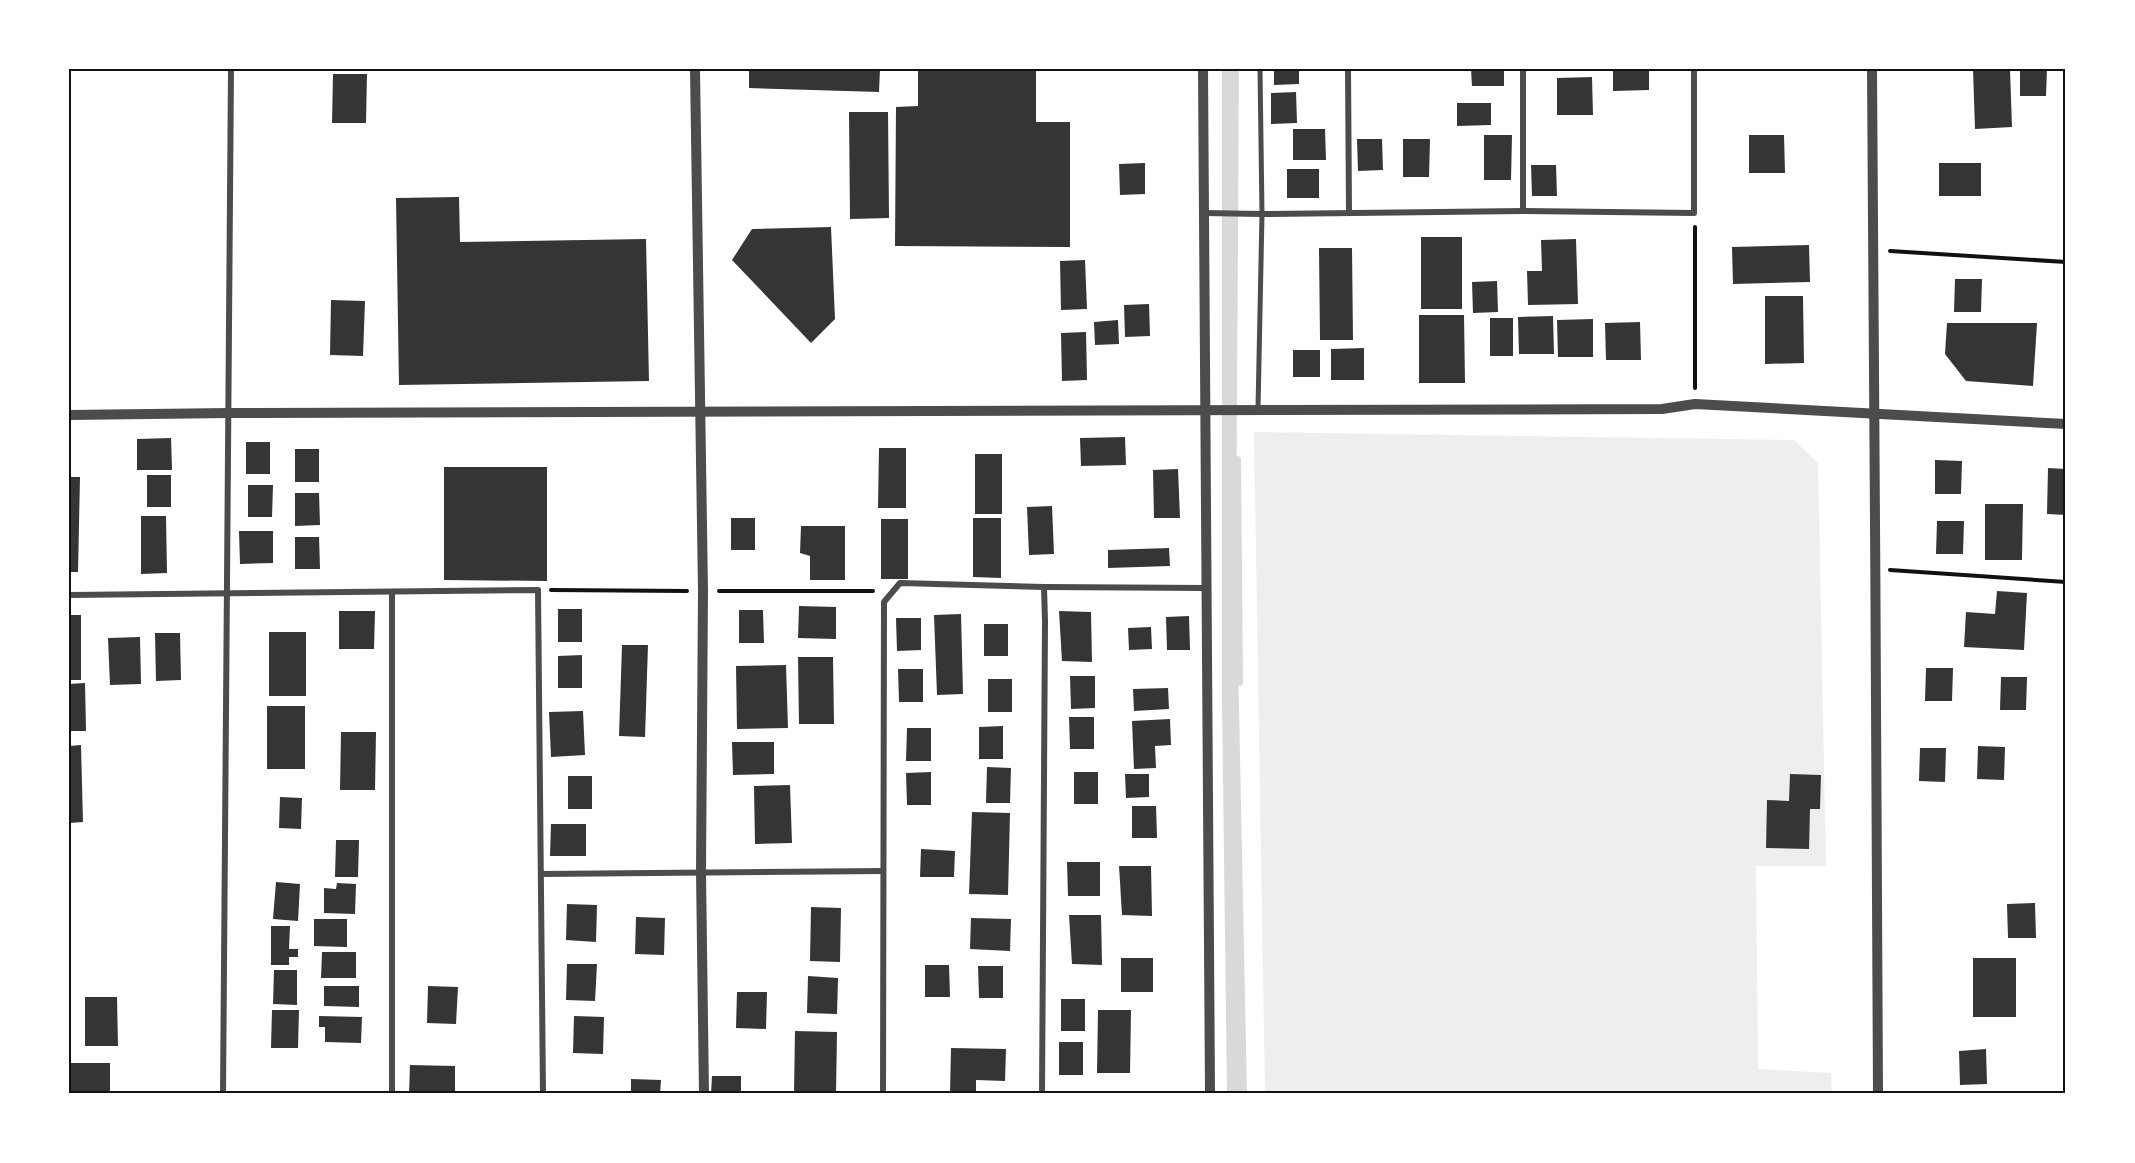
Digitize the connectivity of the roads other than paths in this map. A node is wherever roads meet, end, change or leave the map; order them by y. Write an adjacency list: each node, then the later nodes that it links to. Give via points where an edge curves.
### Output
1 (231, 69): 16 (street)
2 (695, 69): 15 (street)
3 (1203, 69): 10 (street)
4 (1260, 69): 12 (street)
5 (1348, 69): 11 (street)
6 (1523, 69): 9 (street)
7 (1694, 69): 9 (street, via 1695,213)
8 (1872, 69): 18 (street)
9 (1523, 211): 11 (street)
10 (1204, 213): 12 (street); 14 (street)
11 (1349, 213): 12 (street)
12 (1262, 214): 13 (street)
13 (1258, 409): 14 (street); 18 (street, via 1662,409 1695,404)
14 (1205, 410): 15 (street); 21 (street)
15 (700, 411): 16 (street); 26 (street)
16 (229, 413): 17 (street); 23 (street)
17 (69, 415)
18 (1873, 415): 19 (street); 35 (street, via 1879,817)
19 (2066, 424)
20 (1044, 587): 21 (street); 25 (street, via 900,583 884,602); 33 (street)
21 (1206, 588): 34 (street)
22 (392, 592): 23 (street); 27 (street, via 538,590); 29 (street)
23 (228, 593): 24 (street); 28 (street)
24 (69, 595)
25 (883, 871): 26 (street); 32 (street)
26 (701, 872): 27 (street); 31 (street)
27 (541, 874): 30 (street)
28 (223, 1094)
29 (392, 1094)
30 (543, 1094)
31 (704, 1094)
32 (883, 1094)
33 (1042, 1094)
34 (1210, 1094)
35 (1878, 1094)

